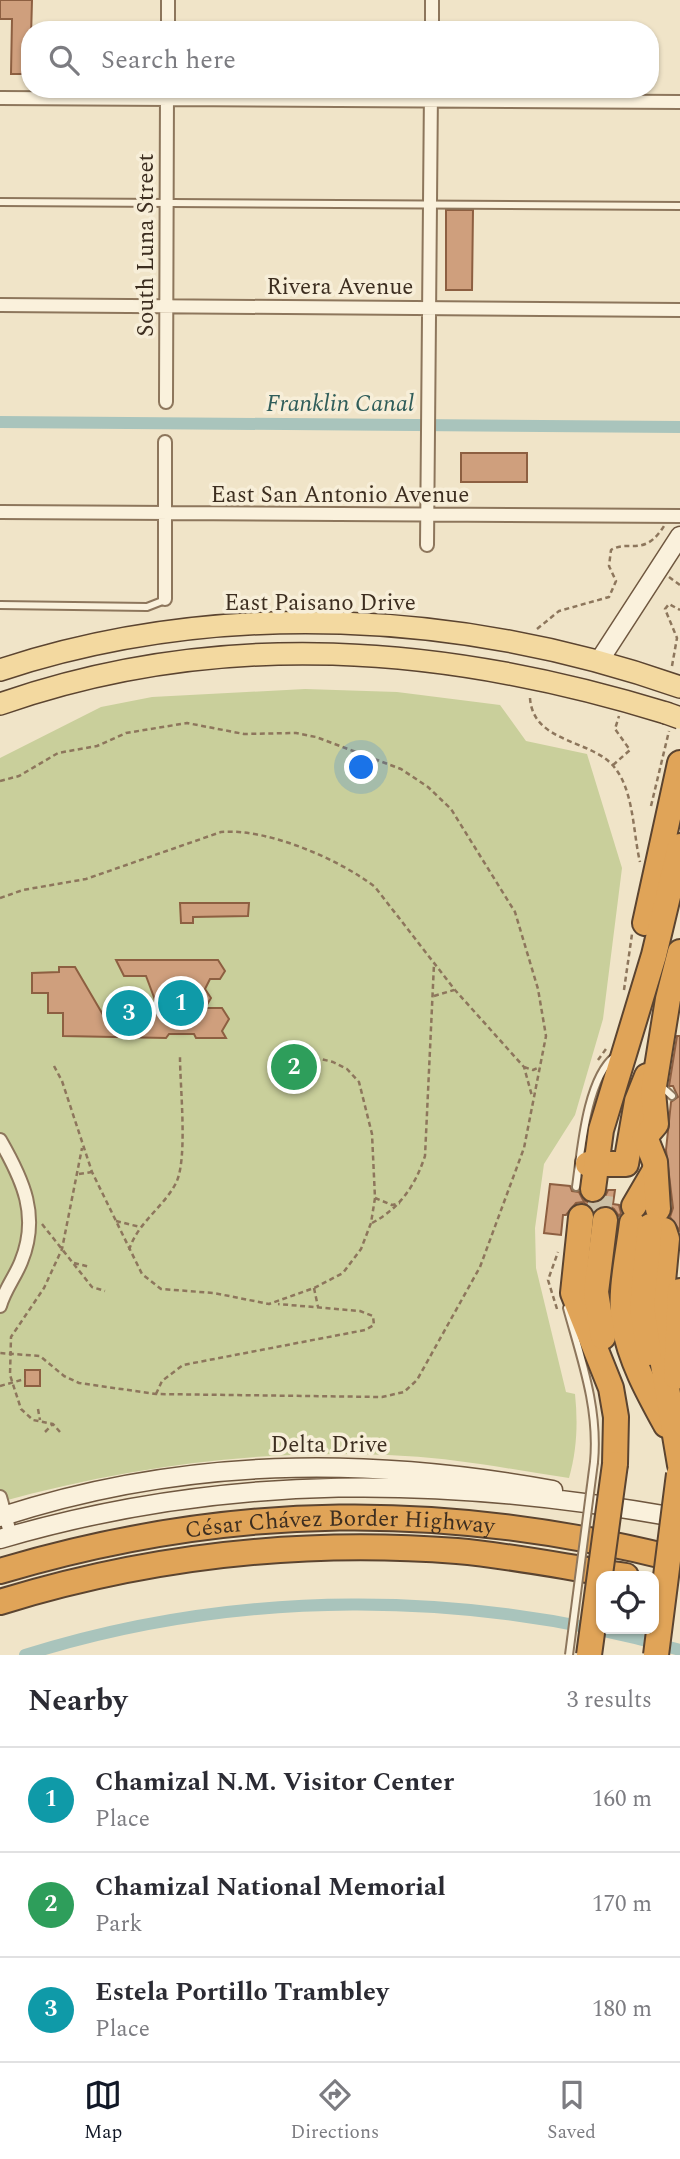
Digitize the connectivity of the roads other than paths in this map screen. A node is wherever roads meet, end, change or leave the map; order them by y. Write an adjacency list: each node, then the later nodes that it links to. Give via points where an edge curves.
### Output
1 (168, 0): 3 (street)
2 (432, 0): 4 (street)
3 (168, 21)
4 (432, 21)
5 (21, 97): 6 (street)
6 (0, 98)
7 (167, 98): 12 (street, South Luna Street)
8 (431, 98): 13 (street)
9 (538, 98): 10 (street)
10 (680, 102)
11 (0, 202): 12 (lane)
12 (167, 204): 13 (lane); 16 (street, South Luna Street)
13 (430, 205): 14 (lane); 17 (street)
14 (680, 206)
15 (0, 305): 16 (street, Rivera Avenue)
16 (165, 306): 17 (street, Rivera Avenue); 19 (street, South Luna Street)
17 (430, 308): 18 (street, Rivera Avenue); 23 (street)
18 (680, 310)
19 (166, 402)
20 (165, 442): 22 (street)
21 (0, 512): 22 (street, East San Antonio Avenue)
22 (165, 513): 23 (street, East San Antonio Avenue); 28 (street)
23 (428, 515): 24 (street, East San Antonio Avenue); 26 (street)
24 (680, 516)
25 (680, 536): 27 (main road)
26 (427, 545)
27 (673, 559): 30 (main road)
28 (165, 599): 29 (lane, via 147,607)
29 (0, 606)
30 (599, 661): 31 (main road, East Paisano Drive, via 422,629 293,623 140,637); 32 (main road, via 582,675 547,669); 33 (main road, East Paisano Drive)
31 (0, 670)
32 (527, 675): 34 (main road, via 367,654 258,654 128,669); 35 (main road)
33 (676, 679)
34 (0, 704)
35 (673, 716)
36 (680, 763): 39 (highway)
37 (680, 846): 39 (highway, via 654,955)
38 (680, 954): 40 (highway)
39 (618, 1055): 43 (highway, via 601,1105)
40 (658, 1063): 41 (lane, via 665,1093); 43 (highway, via 637,1101); 43 (highway, via 653,1100 656,1124 645,1137 655,1162)
41 (672, 1096)
42 (0, 1139): 45 (street, via 28,1195 30,1215 22,1260)
43 (618, 1202): 47 (highway, via 609,1314); 47 (highway, via 584,1285 590,1318); 47 (highway, via 573,1293); 48 (highway, via 596,1302); 49 (highway, via 624,1324 642,1379); 50 (highway, via 642,1321); 50 (highway, via 667,1239 659,1335)
44 (680, 1291): 49 (highway)
45 (1, 1303)
46 (565, 1303): 51 (lane)
47 (614, 1357): 48 (highway); 49 (highway, via 644,1396)
48 (611, 1388): 51 (highway, via 616,1417)
49 (673, 1403): 50 (highway)
50 (678, 1457): 52 (highway)
51 (605, 1463): 68 (lane, bridge); 69 (highway, bridge)
52 (679, 1474): 70 (highway, bridge)
53 (0, 1497): 55 (street)
54 (659, 1514): 55 (main road, Delta Drive, via 502,1480 352,1465 181,1477 89,1493); 56 (main road, Delta Drive); 57 (main road, Delta Drive, via 446,1489 315,1486 187,1498 70,1520)
55 (3, 1516): 57 (street)
56 (680, 1518)
57 (6, 1538)
58 (680, 1560): 60 (highway, César Chávez Border Highway, via 504,1526 352,1516 238,1521 175,1530)
59 (563, 1567): 61 (highway, César Chávez Border Highway); 62 (highway); 67 (highway, César Chávez Border Highway, via 459,1551 340,1546 284,1549 136,1568)
60 (0, 1571)
61 (596, 1572)
62 (596, 1576)
63 (659, 1583): 64 (highway)
64 (680, 1588)
65 (659, 1593): 66 (highway)
66 (680, 1599)
67 (0, 1602)
68 (569, 1655)
69 (589, 1655)
70 (656, 1655)

